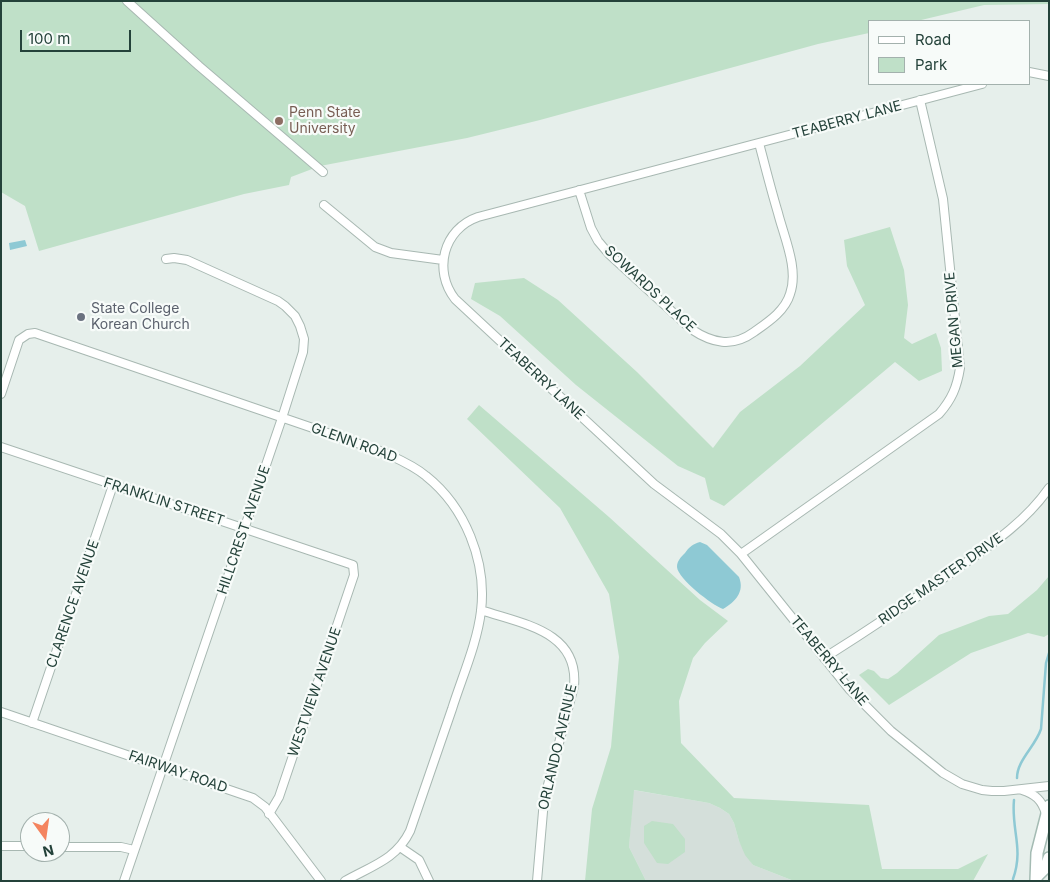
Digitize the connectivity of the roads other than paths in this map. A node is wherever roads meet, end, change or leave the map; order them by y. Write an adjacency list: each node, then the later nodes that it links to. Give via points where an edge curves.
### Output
1 (127, 1): 7 (street)
2 (1030, 72): 3 (street)
3 (1049, 76)
4 (978, 85): 5 (street)
5 (920, 100): 6 (street, TEABERRY LANE); 18 (street, MEGAN DRIVE, via 943,199 960,368 955,392 939,414)
6 (759, 143): 8 (street, TEABERRY LANE); 8 (street, SOWARDS PLACE, via 791,262 793,285 781,310 740,340 720,342 701,336 630,274 598,241)
7 (323, 172)
8 (579, 190): 11 (street, TEABERRY LANE, via 472,219 453,234)
9 (324, 205): 11 (street, via 375,247 391,253)
10 (166, 259): 13 (street, HILLCREST AVENUE, via 187,260 278,301 295,316 303,332 304,352)
11 (443, 260): 18 (street, TEABERRY LANE, via 444,278 455,299 654,484 708,522)
12 (1, 394): 13 (street, GLENN ROAD, via 19,340 35,333)
13 (282, 418): 17 (street, HILLCREST AVENUE); 20 (street, GLENN ROAD, via 383,452 426,476 442,492 470,534 480,570)
14 (1, 447): 15 (street, FRANKLIN STREET)
15 (113, 485): 17 (street, FRANKLIN STREET); 23 (street, CLARENCE AVENUE)
16 (1049, 488): 21 (street, RIDGE MASTER DRIVE, via 1033,508 986,549)
17 (244, 528): 19 (street, FRANKLIN STREET, via 349,563); 24 (street, HILLCREST AVENUE)
18 (741, 554): 21 (street, TEABERRY LANE)
19 (355, 568): 28 (street, WESTVIEW AVENUE, via 282,788)
20 (481, 610): 32 (street, GLENN ROAD, via 472,650 413,822); 40 (street, ORLANDO AVENUE, via 552,635 573,662 574,686 544,800)
21 (824, 658): 26 (street, TEABERRY LANE, via 891,731 952,779 982,790)
22 (1, 712): 23 (street, FAIRWAY ROAD)
23 (32, 723): 24 (street, FAIRWAY ROAD)
24 (163, 767): 28 (street, FAIRWAY ROAD, via 253,798); 33 (street, HILLCREST AVENUE)
25 (1049, 786): 26 (street, TEABERRY LANE)
26 (1020, 789): 27 (street, via 1039,799)
27 (1047, 811): 35 (main road, via 1037,853)
28 (269, 814): 37 (street, FAIRWAY ROAD)
29 (1, 846): 30 (street)
30 (20, 846)
31 (70, 847): 33 (street)
32 (400, 847): 38 (street, via 388,858); 39 (street, via 419,860)
33 (134, 850): 36 (street, HILLCREST AVENUE)
34 (1049, 858): 35 (main road)
35 (1037, 879)
36 (124, 881)
37 (321, 881)
38 (345, 881)
39 (429, 881)
40 (537, 881)

